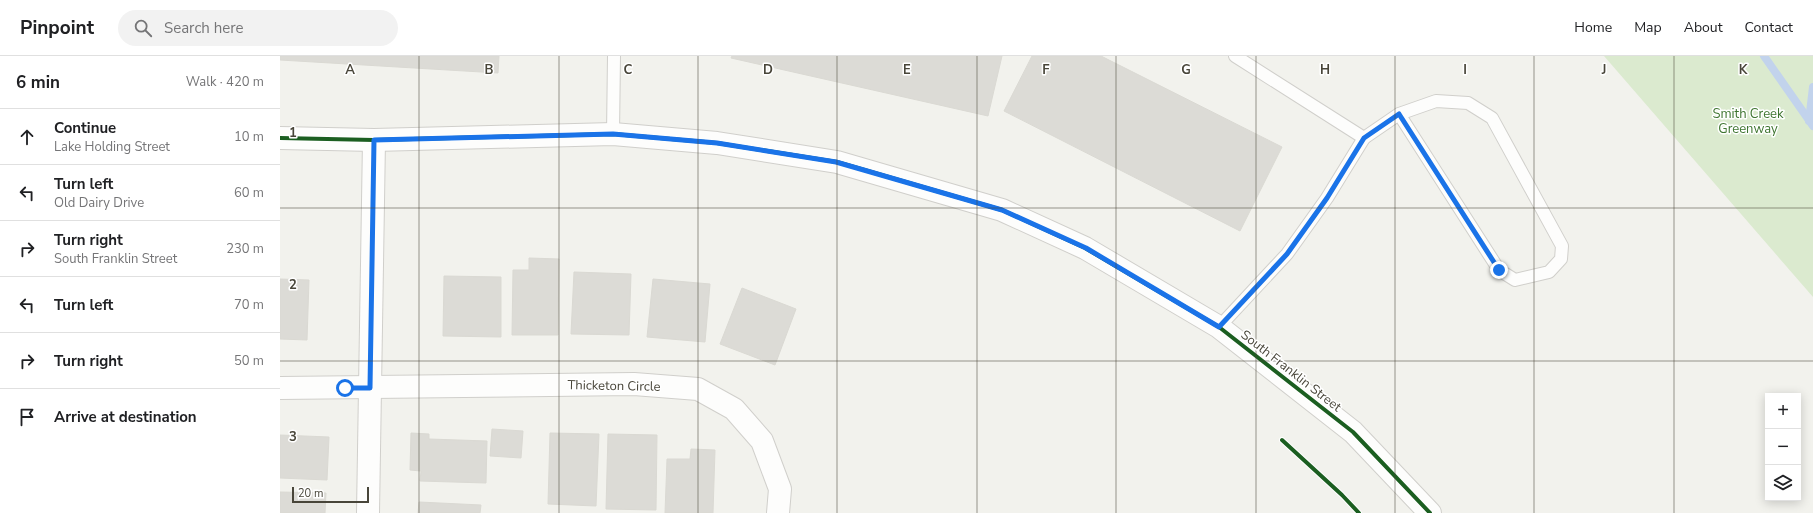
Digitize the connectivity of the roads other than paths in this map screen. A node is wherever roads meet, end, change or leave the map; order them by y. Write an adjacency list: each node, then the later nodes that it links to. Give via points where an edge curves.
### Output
1 (614, 56): 4 (lane)
2 (1235, 56): 6 (lane)
3 (1399, 114): 3 (lane, via 1436,101 1468,103 1492,118 1562,246 1561,259 1549,272 1515,280 1499,270); 6 (lane)
4 (613, 134): 7 (street, South Franklin Street); 8 (street, South Franklin Street, via 717,143 836,162 1002,210 1086,248)
5 (280, 138): 7 (street, South Franklin Street)
6 (1364, 138): 8 (lane, via 1327,198 1287,254)
7 (374, 140): 10 (street)
8 (1219, 327): 13 (street, South Franklin Street, via 1353,432)
9 (280, 388): 10 (street, Thicketon Circle)
10 (370, 388): 11 (street); 12 (street, Thicketon Circle, via 634,384 698,390 734,409 762,441 780,489)
11 (368, 513)
12 (778, 513)
13 (1430, 513)

